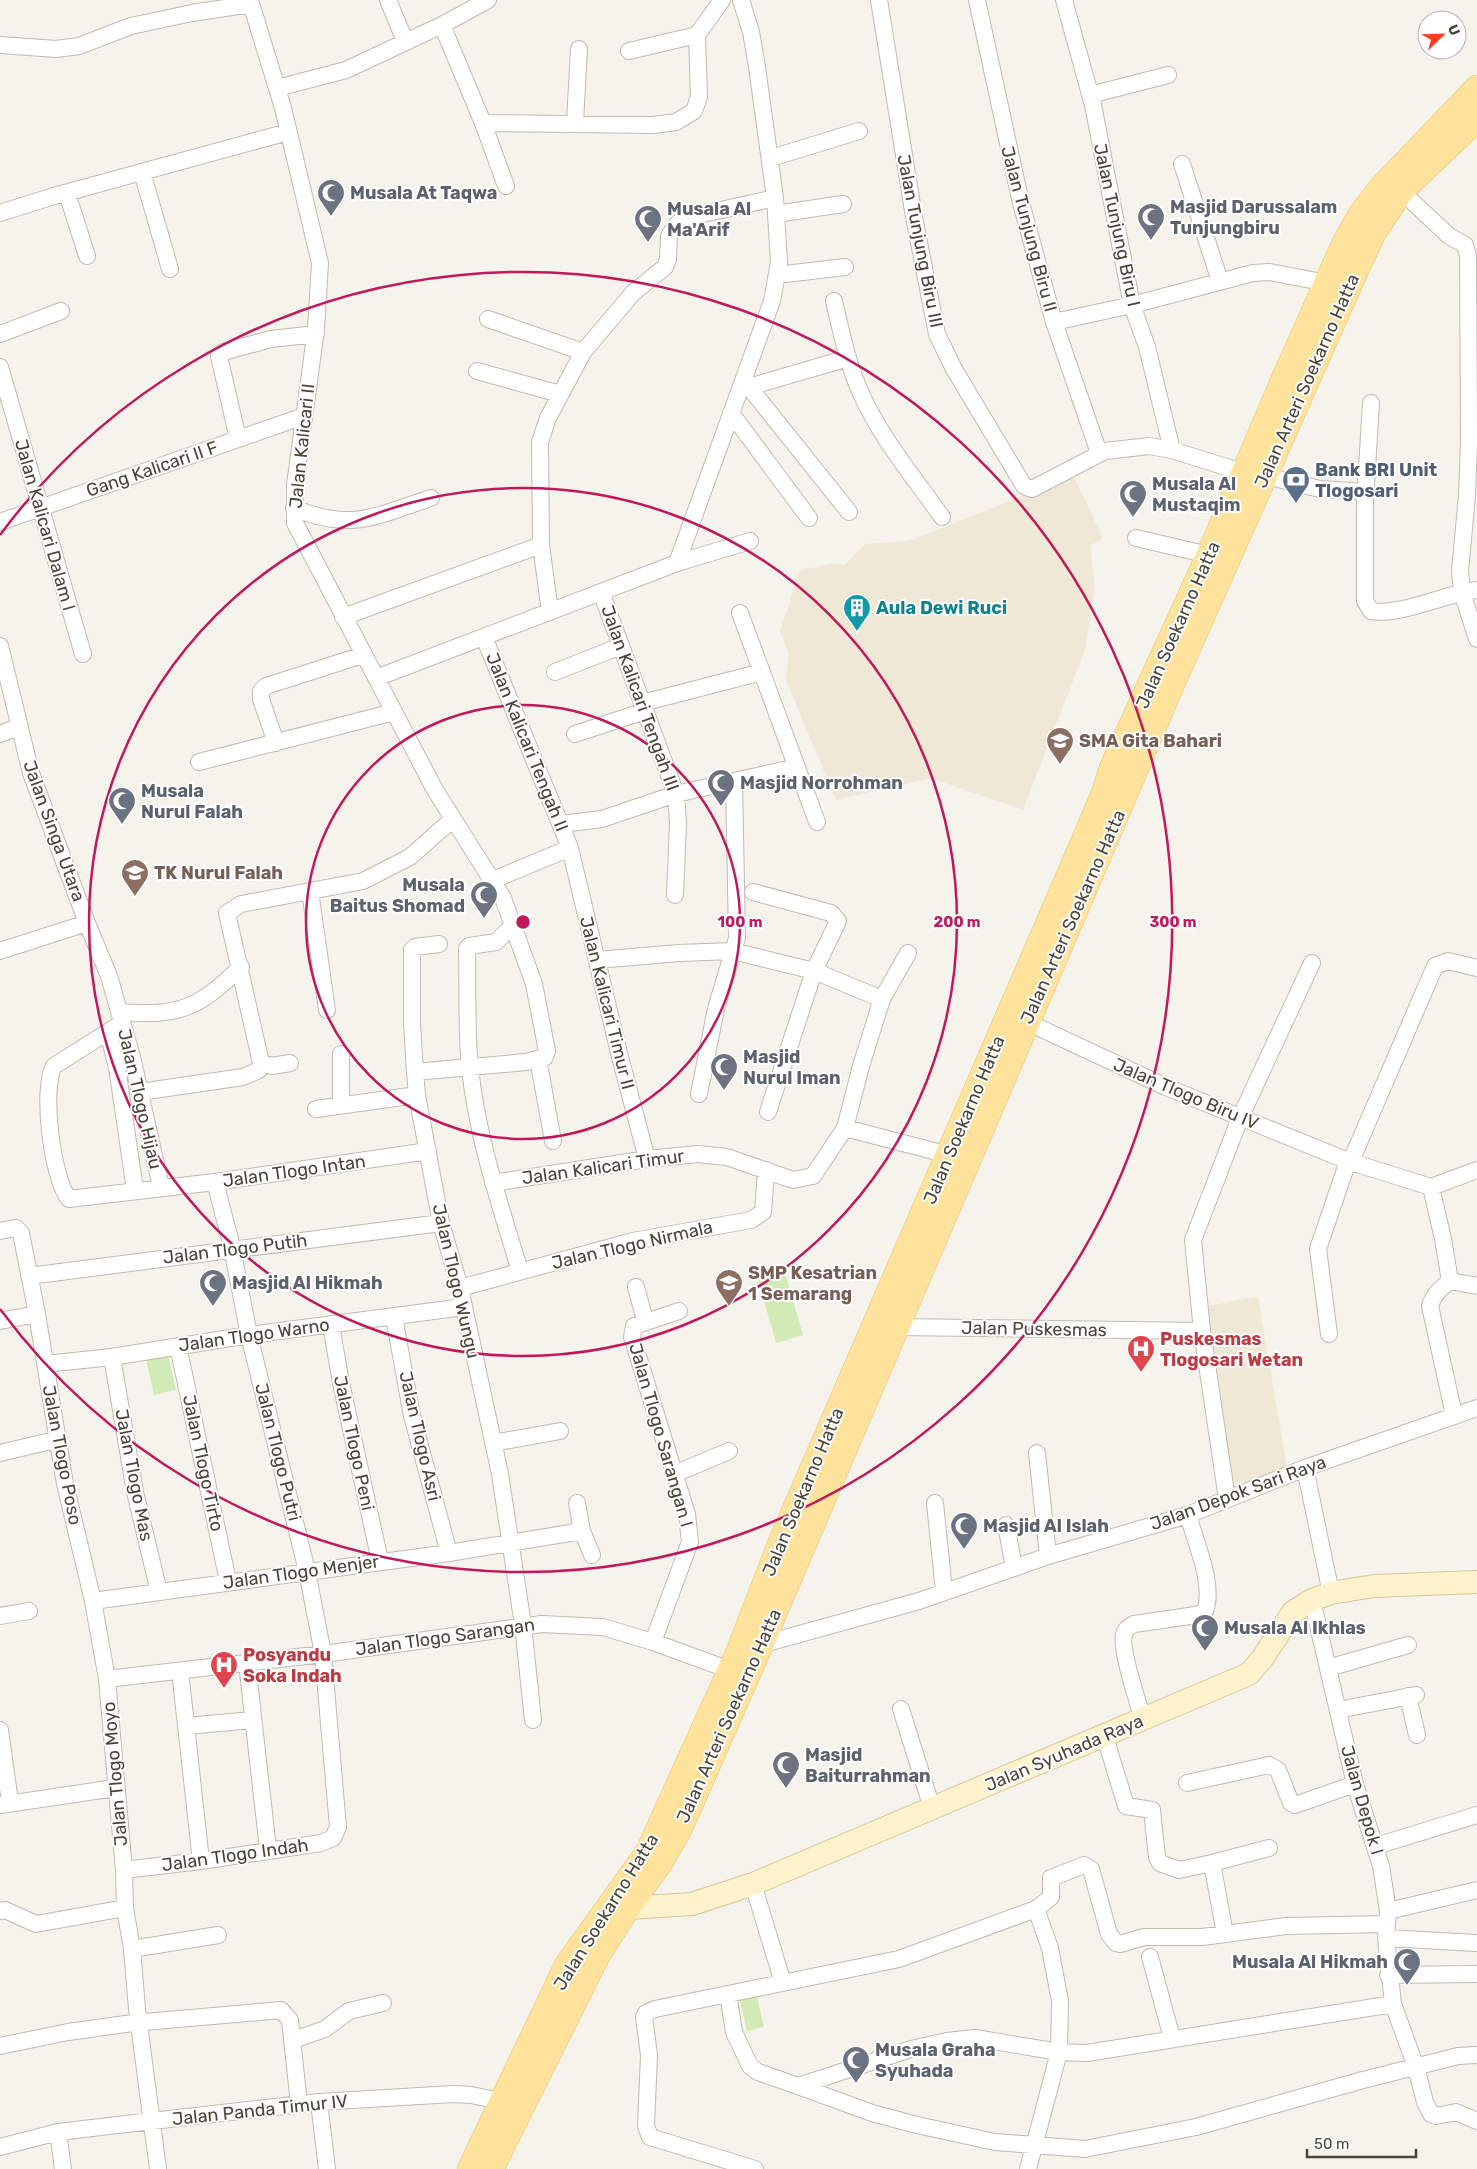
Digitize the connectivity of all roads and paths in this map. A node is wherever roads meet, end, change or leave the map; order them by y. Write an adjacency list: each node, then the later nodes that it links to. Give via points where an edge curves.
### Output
1 (388, 0): 11 (street)
2 (488, 0): 9 (street)
3 (722, 0): 10 (street)
4 (879, 0): 57 (street, Jalan Tunjung Biru III, via 937,334 972,400 1028,490)
5 (977, 0): 43 (street, Jalan Tunjung Biru II, via 1019,194)
6 (1064, 0): 18 (street, Jalan Tunjung Biru I)
7 (744, 1): 24 (street)
8 (251, 2): 12 (street, via 131,26 79,46 56,49); 16 (street, Jalan Kalicari II)
9 (442, 25): 11 (street); 21 (street)
10 (697, 35): 14 (street); 20 (street, via 699,97 694,111 687,117 654,125)
11 (405, 41): 16 (street, via 346,70)
12 (0, 45)
13 (579, 49): 20 (street)
14 (629, 51)
15 (1168, 75): 18 (street)
16 (277, 88): 23 (street, Jalan Kalicari II)
17 (1477, 88): 38 (main road, Jalan Soekarno Hatta, via 1382,187 1361,214)
18 (1090, 95): 40 (street, Jalan Tunjung Biru I)
19 (1477, 119): 28 (main road, Jalan Arteri Soekarno Hatta)
20 (575, 122): 21 (street)
21 (483, 123): 27 (street)
22 (859, 131): 24 (street)
23 (288, 132): 26 (street); 45 (street, Jalan Kalicari II, via 320,263)
24 (771, 158): 31 (street)
25 (1182, 164): 37 (street)
26 (142, 172): 29 (street); 35 (street)
27 (506, 186)
28 (1401, 191): 58 (main road, Jalan Arteri Soekarno Hatta, via 1374,232); 72 (street, via 1449,236 1465,245 1468,256 1469,441 1460,571)
29 (67, 193): 32 (street); 33 (street)
30 (842, 204): 31 (street)
31 (776, 206): 36 (street); 46 (street, via 689,217 676,224 669,236 665,268 633,293)
32 (0, 213)
33 (87, 256)
34 (845, 267): 36 (street)
35 (170, 270)
36 (777, 275): 50 (street)
37 (1220, 281): 38 (street, via 1270,272); 40 (street)
38 (1327, 283): 58 (main road, Jalan Soekarno Hatta)
39 (834, 301): 47 (street)
40 (1132, 305): 43 (street); 56 (street, Jalan Tunjung Biru I, via 1147,347)
41 (61, 311): 44 (street)
42 (488, 319): 46 (street)
43 (1054, 322): 57 (street, Jalan Tunjung Biru II)
44 (0, 334)
45 (316, 334): 54 (street, Jalan Kalicari II); 55 (street, via 271,339 223,352 219,356)
46 (583, 352): 51 (street)
47 (848, 358): 50 (street); 63 (street, via 877,424)
48 (0, 366): 61 (street, Jalan Kalicari Dalam I)
49 (477, 371): 51 (street)
50 (746, 385): 53 (street); 62 (street)
51 (560, 394): 69 (street, via 540,442)
52 (1371, 403): 59 (street)
53 (732, 413): 64 (street); 71 (street)
54 (304, 416): 55 (street, Gang Kalicari II F); 65 (street, Jalan Kalicari II)
55 (238, 439): 61 (street, Gang Kalicari II F)
56 (1172, 450): 57 (street, via 1150,446 1105,450); 58 (street)
57 (1099, 454)
58 (1255, 475): 59 (street, via 1320,488); 70 (main road, Jalan Soekarno Hatta); 85 (main road, Jalan Arteri Soekarno Hatta)
59 (1366, 492): 72 (street, via 1364,586 1365,601 1371,610 1384,613)
60 (431, 498): 65 (street, via 350,522 315,516)
61 (42, 508): 66 (street, Gang Kalicari II F); 81 (street, Jalan Kalicari Dalam I)
62 (850, 512)
63 (942, 517)
64 (809, 518)
65 (296, 521): 76 (street, Jalan Kalicari II)
66 (0, 522)
67 (1136, 538): 70 (street)
68 (750, 541): 71 (street, Jalan Kalicari Tengah III)
69 (540, 545): 74 (street); 76 (street)
70 (1209, 555): 85 (main road, Jalan Soekarno Hatta)
71 (677, 564): 73 (street, Jalan Kalicari Tengah III)
72 (1470, 591): 78 (street)
73 (601, 592): 74 (street, Jalan Kalicari Tengah III); 80 (street, Jalan Kalicari Tengah III)
74 (550, 612): 77 (street, Jalan Kalicari Tengah III)
75 (740, 613): 84 (street)
76 (343, 617): 82 (street, Jalan Kalicari II)
77 (484, 637): 86 (street, Jalan Kalicari Tengah III); 97 (street, Jalan Kalicari Tengah II)
78 (1477, 639)
79 (0, 646): 103 (street, Jalan Singa Utara, via 31,772)
80 (621, 646): 83 (street); 87 (street, Jalan Kalicari Tengah III)
81 (83, 654)
82 (363, 655): 86 (street, Jalan Kalicari II); 90 (street, via 266,686 261,691)
83 (555, 672)
84 (762, 672): 87 (street); 92 (street)
85 (1164, 677): 117 (main road, Jalan Arteri Soekarno Hatta); 136 (main road, Jalan Soekarno Hatta, via 1112,768)
86 (376, 678): 88 (street, Jalan Kalicari II)
87 (644, 707): 89 (street); 94 (street, Jalan Kalicari Tengah III)
88 (394, 712): 90 (street); 95 (street, Jalan Kalicari II)
89 (575, 734)
90 (276, 743): 91 (street)
91 (199, 762)
92 (797, 767): 93 (street); 96 (street)
93 (734, 782): 94 (street); 107 (street, via 737,929)
94 (676, 794): 97 (street, via 602,818); 102 (street, Jalan Kalicari Tengah III)
95 (453, 819): 99 (street, Jalan Kalicari II); 100 (street, via 410,857 362,881)
96 (817, 822)
97 (560, 824): 98 (street, Jalan Kalicari Tengah II)
98 (570, 848): 99 (street); 109 (street, Jalan Kalicari Timur II)
99 (493, 880): 104 (street, Jalan Kalicari II)
100 (310, 891): 111 (street, via 240,904 227,914); 115 (street)
101 (754, 892): 113 (street, via 835,916 838,921)
102 (675, 895)
103 (87, 923): 106 (street); 116 (street, Jalan Singa Utara, via 109,976)
104 (513, 925): 120 (street, Jalan Kalicari II, via 534,984 546,1052 545,1057); 123 (street, via 496,942 467,949)
105 (439, 944): 124 (street, Jalan Tlogo Wungu, via 412,950)
106 (0, 951)
107 (733, 951): 109 (street); 113 (street); 126 (street, via 716,1009)
108 (908, 952): 114 (street, Jalan Kalicari Timur)
109 (597, 960): 135 (street, Jalan Kalicari Timur II)
110 (1312, 963): 131 (street)
111 (241, 968): 116 (street, via 206,997 181,1011); 121 (street)
112 (1477, 968): 137 (street, via 1448,961 1435,966)
113 (814, 971): 114 (street); 130 (street)
114 (882, 999): 132 (street, Jalan Kalicari Timur)
115 (327, 1010)
116 (121, 1017): 118 (street); 125 (street, Jalan Tlogo Hijau)
117 (1027, 1022): 131 (street, Jalan Tlogo Biru IV, via 1166,1088); 136 (main road, Jalan Arteri Soekarno Hatta)
118 (108, 1032): 144 (street, via 117,1067); 144 (street, Jalan Tlogo Intan, via 54,1066 49,1074 52,1155 69,1199)
119 (341, 1054): 128 (street)
120 (538, 1059): 123 (street); 133 (street)
121 (261, 1063): 122 (street, via 272,1066); 125 (street, via 259,1070 243,1077)
122 (290, 1063)
123 (470, 1068): 124 (street); 141 (street)
124 (416, 1072): 127 (street, Jalan Tlogo Wungu)
125 (140, 1092): 142 (street, Jalan Tlogo Hijau)
126 (699, 1094)
127 (417, 1095): 128 (street); 134 (street, Jalan Tlogo Wungu)
128 (341, 1104): 129 (street)
129 (316, 1110)
130 (768, 1112)
131 (1240, 1118): 137 (street, Jalan Tlogo Biru IV); 162 (street, via 1194,1240)
132 (845, 1128): 136 (street); 138 (street, Jalan Kalicari Timur, via 813,1176 793,1180)
133 (553, 1141)
134 (428, 1151): 140 (street, Jalan Tlogo Intan); 145 (street, Jalan Tlogo Wungu)
135 (647, 1158): 138 (street, Jalan Kalicari Timur, via 698,1154 727,1157); 141 (street, Jalan Kalicari Timur)
136 (958, 1159): 161 (main road, Jalan Arteri Soekarno Hatta); 203 (main road, Jalan Soekarno Hatta, via 780,1544)
137 (1350, 1161): 143 (street, Jalan Tlogo Biru IV); 163 (street, via 1318,1250)
138 (766, 1170): 148 (street, Jalan Tlogo Nirmala, via 763,1212 751,1220 633,1241)
139 (1477, 1170): 143 (street)
140 (215, 1182): 142 (street, Jalan Tlogo Intan); 147 (street, Jalan Tlogo Putri)
141 (493, 1183): 148 (street)
142 (160, 1187): 144 (street, Jalan Tlogo Intan)
143 (1431, 1187): 150 (street)
144 (134, 1190)
145 (442, 1223): 147 (street, Jalan Tlogo Putih); 153 (street, Jalan Tlogo Wungu)
146 (0, 1231): 149 (street, Jalan Tlogo Poso, via 19,1230)
147 (232, 1250): 149 (street, Jalan Tlogo Putih); 164 (street, Jalan Tlogo Putri)
148 (520, 1271): 153 (street, Jalan Tlogo Nirmala)
149 (29, 1276): 156 (street, Jalan Tlogo Poso)
150 (1450, 1281): 151 (street); 169 (street, via 1440,1289 1430,1306)
151 (1477, 1286)
152 (636, 1287): 158 (street, Jalan Tlogo Sarangan I)
153 (460, 1288): 154 (street, Jalan Tlogo Wungu)
154 (464, 1307): 157 (street, Jalan Tlogo Warno); 172 (street, Jalan Tlogo Wungu)
155 (679, 1311): 158 (street, Jalan Tlogo Sarangan I)
156 (37, 1314): 159 (street); 167 (street, Jalan Tlogo Poso)
157 (394, 1317): 160 (street, Jalan Tlogo Warno); 185 (street, Jalan Tlogo Asri, via 412,1416)
158 (646, 1320): 177 (street, Jalan Tlogo Sarangan I, via 634,1326 632,1337)
159 (0, 1321)
160 (331, 1324): 164 (street, Jalan Tlogo Warno); 188 (street, Jalan Tlogo Peni, via 340,1383)
161 (896, 1327): 162 (street, Jalan Puskesmas); 203 (main road, Jalan Arteri Soekarno Hatta)
162 (1202, 1331): 178 (street)
163 (1330, 1334)
164 (249, 1335): 165 (street, Jalan Tlogo Warno); 190 (street, Jalan Tlogo Putri)
165 (178, 1346): 166 (street, Jalan Tlogo Warno); 191 (street, Jalan Tlogo Tirto)
166 (112, 1357): 167 (street, Jalan Tlogo Warno); 194 (street, Jalan Tlogo Mas, via 135,1492)
167 (45, 1364): 171 (street, Jalan Tlogo Poso)
168 (1477, 1408): 169 (street, Jalan Depok Sari Raya)
169 (1454, 1414): 176 (street, Jalan Depok Sari Raya)
170 (560, 1431): 172 (street)
171 (59, 1439): 174 (street); 196 (street, Jalan Tlogo Poso, via 65,1484)
172 (492, 1443): 184 (street, Jalan Tlogo Wungu)
173 (729, 1451): 177 (street)
174 (0, 1453)
175 (1038, 1453): 187 (street)
176 (1305, 1468): 178 (street, Jalan Depok Sari Raya); 195 (street, Jalan Depok I)
177 (674, 1474): 200 (street, Jalan Tlogo Sarangan I, via 687,1514 690,1542)
178 (1227, 1499): 181 (street, Jalan Depok Sari Raya)
179 (577, 1503): 183 (street)
180 (935, 1503): 193 (street)
181 (1188, 1515): 187 (street, Jalan Depok Sari Raya); 210 (street, via 1208,1589 1208,1603 1205,1611 1196,1615 1134,1624 1126,1629 1123,1637 1125,1651)
182 (1006, 1525): 189 (street)
183 (582, 1531): 184 (street, Jalan Tlogo Menjer); 186 (street)
184 (510, 1544): 185 (street, Jalan Tlogo Menjer); 199 (street, Jalan Tlogo Wungu)
185 (449, 1554): 188 (street, Jalan Tlogo Menjer)
186 (592, 1555)
187 (1048, 1556): 189 (street, Jalan Depok Sari Raya)
188 (380, 1561): 190 (street, Jalan Tlogo Menjer)
189 (1014, 1567): 193 (street, Jalan Depok Sari Raya)
190 (307, 1571): 191 (street, Jalan Tlogo Menjer); 202 (street, Jalan Tlogo Putri)
191 (228, 1581): 194 (street, Jalan Tlogo Menjer)
192 (1477, 1582): 195 (street, Jalan Syuhada Raya, via 1374,1586)
193 (944, 1591): 203 (street, Jalan Depok Sari Raya)
194 (159, 1592): 196 (street, Jalan Tlogo Menjer)
195 (1322, 1596): 205 (street, Jalan Depok I); 210 (street, Jalan Syuhada Raya, via 1293,1612 1249,1674)
196 (93, 1601): 207 (street, Jalan Tlogo Poso)
197 (29, 1611): 198 (street)
198 (0, 1616)
199 (523, 1625): 200 (street, Jalan Tlogo Sarangan, via 603,1627); 202 (street, Jalan Tlogo Sarangan); 212 (street, Jalan Tlogo Wungu)
200 (653, 1642): 203 (street, Jalan Tlogo Sarangan)
201 (1408, 1645): 205 (street)
202 (323, 1654): 204 (street, Jalan Tlogo Sarangan); 223 (street, Jalan Tlogo Putri)
203 (744, 1660): 233 (main road, Jalan Arteri Soekarno Hatta, via 680,1828 660,1863); 257 (main road, Jalan Soekarno Hatta, via 648,1852 568,1965)
204 (247, 1663): 206 (street, Jalan Tlogo Sarangan); 211 (street)
205 (1328, 1668): 209 (street, Jalan Depok I)
206 (180, 1671): 207 (street, Jalan Tlogo Sarangan); 213 (street)
207 (107, 1679): 219 (street, Jalan Tlogo Moyo)
208 (901, 1709): 221 (street)
209 (1338, 1710): 215 (street, via 1412,1695); 218 (street, Jalan Depok I)
210 (1143, 1719): 216 (street, Jalan Syuhada Raya)
211 (253, 1720): 213 (street); 226 (street)
212 (533, 1720)
213 (186, 1726): 227 (street)
214 (0, 1730): 220 (street)
215 (1416, 1735)
216 (1105, 1737): 221 (street, Jalan Syuhada Raya); 228 (street, via 1126,1806 1149,1809 1154,1813 1160,1863 1179,1870)
217 (1187, 1783): 218 (street, via 1269,1765 1278,1770 1291,1803 1295,1805)
218 (1355, 1784): 224 (street, Jalan Depok I)
219 (115, 1788): 220 (street); 229 (street, Jalan Tlogo Moyo)
220 (5, 1803)
221 (932, 1808): 230 (street, Jalan Syuhada Raya)
222 (1477, 1815): 224 (street)
223 (338, 1828): 226 (street, Jalan Tlogo Indah, via 328,1841)
224 (1376, 1846): 236 (street, Jalan Depok I)
225 (1269, 1848): 228 (street)
226 (268, 1849): 227 (street, Jalan Tlogo Indah)
227 (201, 1861): 229 (street, Jalan Tlogo Indah)
228 (1212, 1863): 237 (street)
229 (124, 1870): 232 (street, Jalan Tlogo Moyo)
230 (753, 1884): 233 (street, Jalan Syuhada Raya, via 692,1904); 244 (street)
231 (1477, 1890): 236 (street)
232 (125, 1908): 235 (street, via 36,1924); 240 (street, Jalan Tlogo Moyo)
233 (627, 1908): 257 (main road, Jalan Arteri Soekarno Hatta)
234 (1036, 1909): 237 (street, via 1051,1897 1052,1876 1088,1866 1109,1934 1116,1943 1144,1937 1185,1938); 244 (street, via 900,1959); 252 (street, via 1050,1948 1060,2001)
235 (0, 1910)
236 (1386, 1924): 237 (street, via 1286,1926); 239 (street); 243 (street, Jalan Depok I)
237 (1225, 1934)
238 (218, 1935): 240 (street)
239 (1477, 1943)
240 (132, 1949): 248 (street, Jalan Tlogo Moyo)
241 (1150, 1957): 249 (street)
242 (1477, 1974): 243 (street)
243 (1388, 1975): 247 (street, Jalan Depok I)
244 (783, 1983): 245 (street)
245 (728, 1994): 255 (street, via 734,2032 750,2066); 268 (street, via 646,2013 649,2054 646,2126 650,2137)
246 (383, 2003): 250 (street, via 349,2010 325,2029)
247 (1393, 2004): 249 (street); 254 (street, Jalan Depok I)
248 (139, 2023): 250 (street, via 281,2010 290,2020); 251 (street, via 68,2032); 259 (street, Jalan Tlogo Moyo)
249 (1172, 2038): 252 (street, via 1087,2054)
250 (293, 2040): 258 (street)
251 (0, 2046)
252 (1060, 2052): 255 (street, via 975,2038 948,2041 911,2049); 262 (street)
253 (1477, 2055): 254 (street, via 1458,2056)
254 (1416, 2067): 260 (street, Jalan Depok I, via 1425,2102 1432,2114 1456,2112); 262 (street, via 1196,2127 1112,2145 1085,2150)
255 (798, 2086): 262 (street, via 872,2113 995,2142)
256 (319, 2102): 257 (street, Jalan Panda Timur IV, via 453,2094); 258 (street, Jalan Panda Timur IV); 266 (street)
257 (511, 2103): 267 (main road, Jalan Arteri Soekarno Hatta)
258 (299, 2104): 259 (street, Jalan Panda Timur IV)
259 (152, 2121): 261 (street, Jalan Panda Timur IV); 265 (street, Jalan Tlogo Moyo)
260 (1477, 2121)
261 (58, 2132): 263 (street, Jalan Panda Timur IV); 264 (street)
262 (1033, 2146): 269 (street)
263 (0, 2147)
264 (63, 2169)
265 (158, 2169)
266 (327, 2169)
267 (477, 2169)
268 (755, 2169)
269 (1028, 2169)

